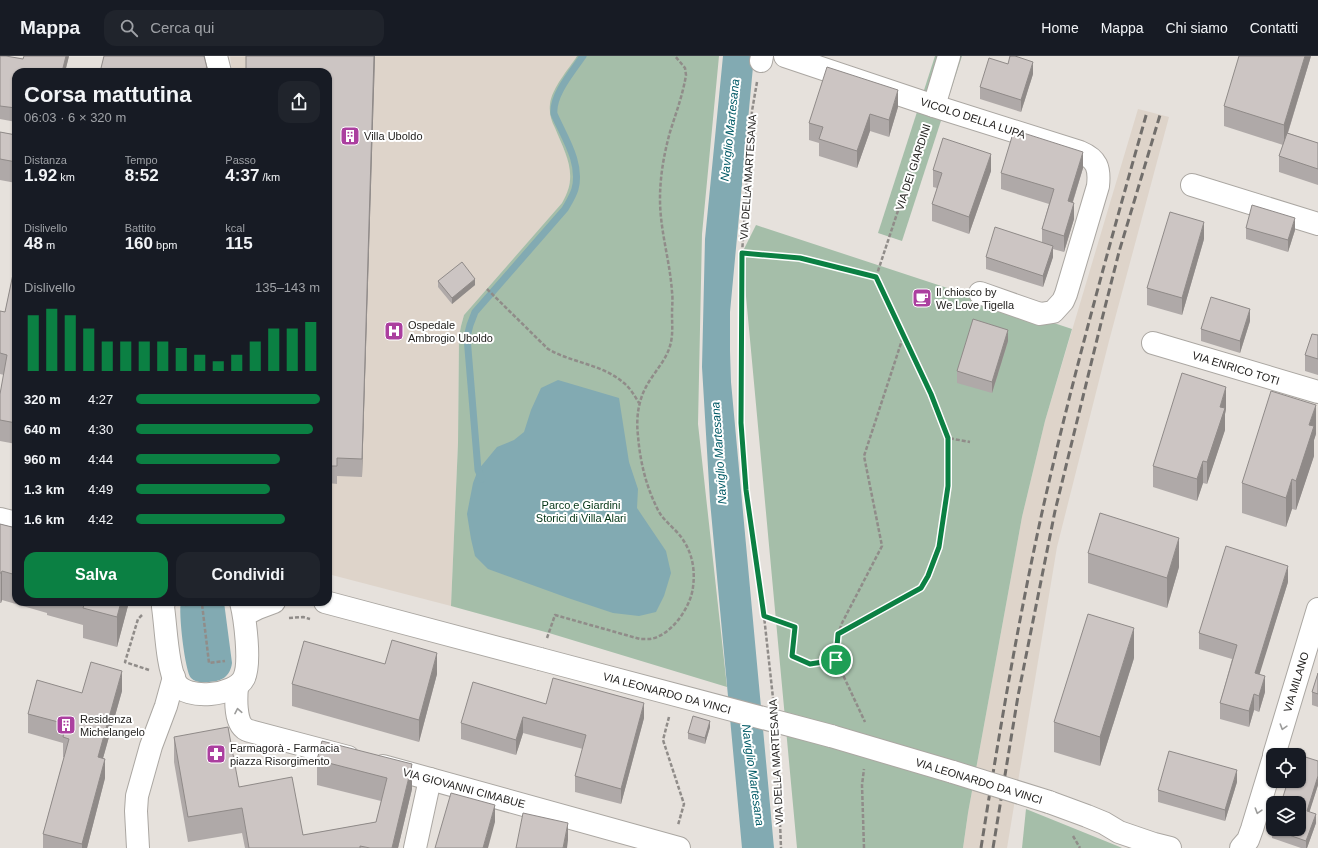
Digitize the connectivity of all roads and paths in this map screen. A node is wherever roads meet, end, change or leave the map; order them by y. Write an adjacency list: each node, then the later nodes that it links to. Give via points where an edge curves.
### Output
1 (216, 56): 6 (street)
2 (675, 56): 17 (path, via 685,68 686,75 666,150 660,200 672,292 671,343)
3 (785, 56): 7 (street, VICOLO DELLA LUPA)
4 (949, 56): 7 (street)
5 (761, 59): 10 (path, VIA DELLA MARTESANA, via 752,111)
6 (219, 68)
7 (934, 106): 11 (path, VIA DEI GIARDINI); 13 (street, VICOLO DELLA LUPA, via 1080,152 1089,157 1097,167 1097,192 1066,294 1054,312 1040,314)
8 (1192, 185): 9 (street)
9 (1318, 224)
10 (742, 253): 11 (path, via 800,258); 29 (path, VIA DELLA MARTESANA, via 741,423 746,490)
11 (876, 277): 14 (path)
12 (487, 289): 17 (path, via 548,349 613,375 625,384)
13 (980, 293)
14 (904, 334): 18 (path); 30 (path, via 864,456 882,546)
15 (1153, 343): 16 (street, VIA ENRICO TOTI)
16 (1318, 392)
17 (640, 403): 32 (path, via 638,436 648,486 660,513 683,540 691,557 694,576 690,601 672,627 650,639 555,615)
18 (948, 438): 19 (path); 30 (path, via 948,486 939,547 928,576 921,588)
19 (970, 442)
20 (0, 519): 21 (street)
21 (12, 522)
22 (332, 604): 32 (street, VIA LEONARDO DA VINCI)
23 (166, 606): 35 (street, via 163,607 171,670)
24 (202, 606): 31 (path, via 209,663)
25 (263, 606): 26 (street)
26 (242, 609): 31 (street)
27 (1318, 609): 43 (street, VIA MILANO, one-way to 43)
28 (143, 614): 34 (path, via 138,619 125,662)
29 (764, 616): 33 (path, via 795,627 792,656 810,664); 38 (path, VIA DELLA MARTESANA)
30 (838, 634): 33 (path)
31 (247, 658): 36 (street, via 244,678)
32 (540, 659): 42 (street, VIA LEONARDO DA VINCI, bridge)
33 (836, 660): 42 (path, via 872,736)
34 (150, 671)
35 (174, 676): 37 (street, via 180,687); 40 (street)
36 (237, 687): 37 (street, via 219,692); 44 (street, VIA GIOVANNI CIMABUE, one-way to 36, via 250,731 244,728 239,720 236,706)
37 (192, 693): 40 (street)
38 (773, 698)
39 (670, 711): 49 (path, via 663,740 684,804)
40 (161, 721): 48 (street, via 137,796)
41 (777, 744): 52 (path, VIA DELLA MARTESANA)
42 (870, 748): 47 (street, VIA LEONARDO DA VINCI, bridge, via 1049,802 1087,816); 53 (path, via 865,761 862,785)
43 (1276, 748)
44 (430, 779): 49 (street, VIA GIOVANNI CIMABUE); 51 (street)
45 (1266, 783): 57 (street, one-way to 57, via 1248,840)
46 (1069, 830): 54 (path)
47 (1119, 832): 55 (street, VIA LEONARDO DA VINCI); 56 (street, VIA LEONARDO DA VINCI)
48 (138, 841): 50 (street)
49 (676, 847)
50 (154, 848)
51 (415, 848)
52 (781, 848)
53 (864, 848)
54 (1080, 848)
55 (1136, 848)
56 (1170, 848)
57 (1241, 848)

